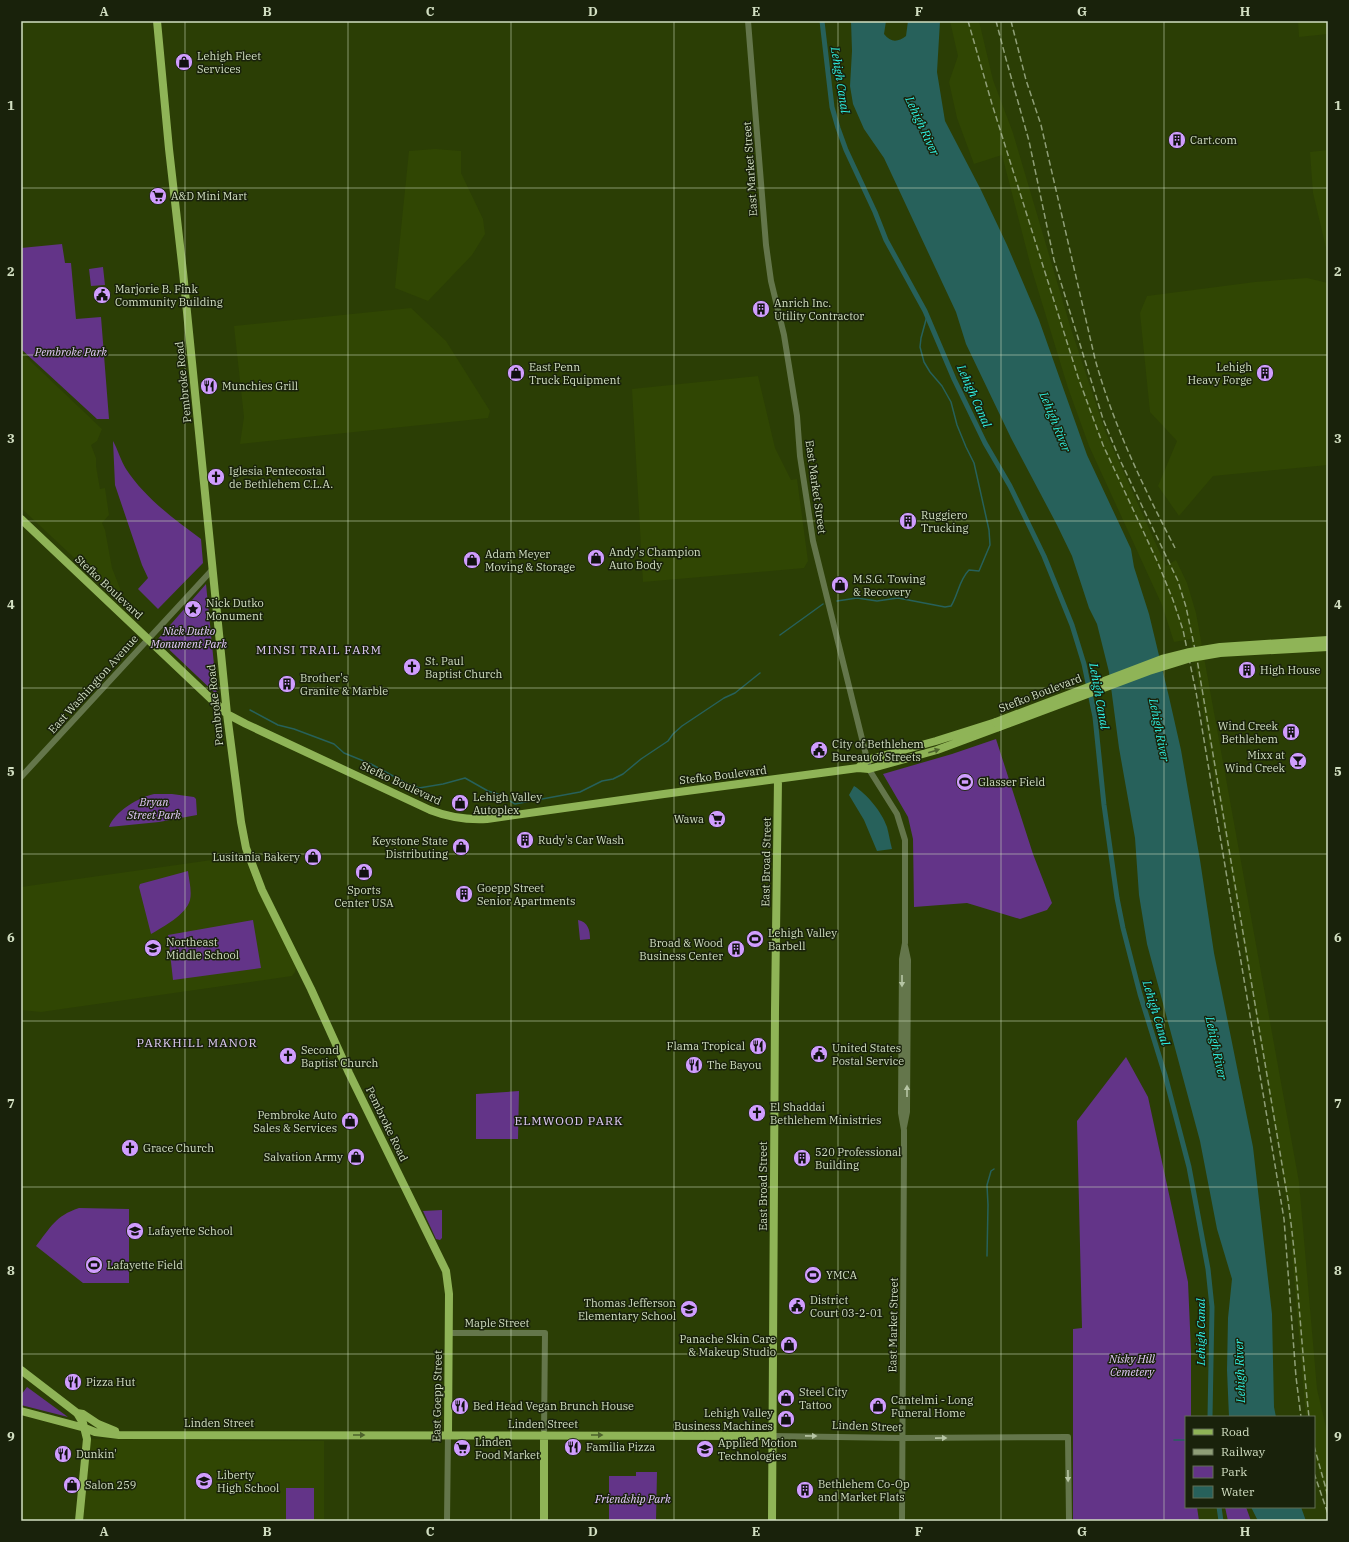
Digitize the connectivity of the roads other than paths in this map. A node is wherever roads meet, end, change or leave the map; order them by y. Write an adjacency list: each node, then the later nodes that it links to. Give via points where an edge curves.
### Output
1 (157, 21): 4 (main road, Pembroke Road)
2 (748, 21): 10 (street, East Market Street, via 766,245 797,416 810,526)
3 (21, 519): 5 (main road, Stefko Boulevard)
4 (212, 570): 5 (street, East Washington Avenue); 8 (main road, Pembroke Road)
5 (148, 639): 8 (main road, Stefko Boulevard); 11 (street, East Washington Avenue)
6 (1328, 640): 9 (main road, Stefko Boulevard, bridge, via 1220,647 1162,659)
7 (1328, 646): 9 (main road, Stefko Boulevard, bridge, via 1220,653 1180,661)
8 (226, 714): 12 (main road, Stefko Boulevard, via 432,811 468,819 487,819); 13 (main road, Pembroke Road, via 240,822 254,872)
9 (998, 724): 10 (main road, Stefko Boulevard, via 938,750)
10 (868, 764): 12 (main road, Stefko Boulevard, via 858,768); 23 (street, East Market Street, via 897,814 905,840 901,1113 904,1130)
11 (21, 777)
12 (778, 779): 22 (main road, East Broad Street)
13 (446, 1271): 14 (main road, East Goepp Street)
14 (449, 1333): 20 (main road, East Goepp Street); 21 (street, Maple Street, via 545,1333)
15 (21, 1370): 17 (main road)
16 (21, 1412): 18 (main road, Linden Street)
17 (77, 1413): 18 (main road); 19 (main road)
18 (84, 1428): 19 (main road, Linden Street, via 95,1432); 24 (main road, via 87,1439)
19 (119, 1434): 20 (main road, Linden Street, one-way to 20)
20 (448, 1434): 21 (main road, Linden Street); 25 (street, East Goepp Street)
21 (544, 1435): 22 (main road, Linden Street, one-way to 22); 26 (main road)
22 (772, 1436): 23 (street, Linden Street, one-way to 23); 27 (main road, East Broad Street)
23 (902, 1438): 28 (street, East Market Street); 29 (street, Linden Street, one-way to 29, via 1068,1437)
24 (79, 1521)
25 (448, 1521)
26 (544, 1521)
27 (772, 1521)
28 (902, 1521)
29 (1069, 1521)

